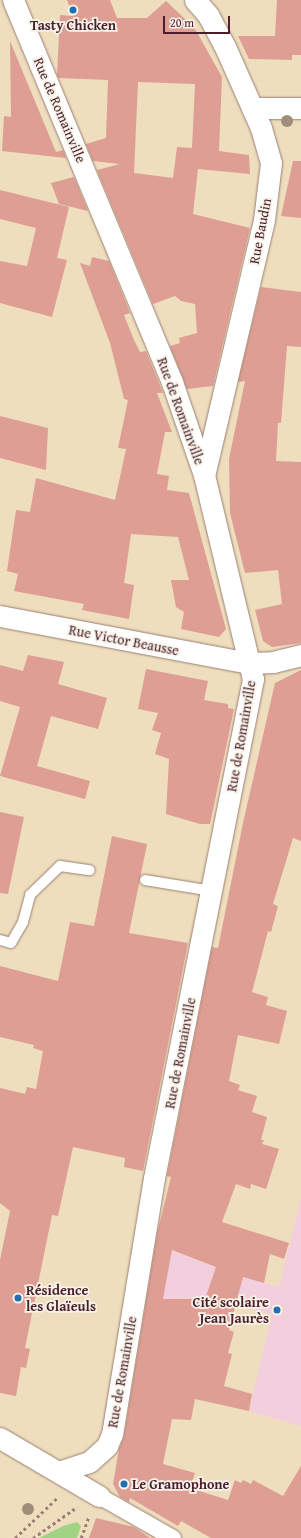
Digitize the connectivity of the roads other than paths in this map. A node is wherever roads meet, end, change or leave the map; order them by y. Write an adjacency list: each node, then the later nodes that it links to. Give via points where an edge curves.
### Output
1 (13, 0): 5 (street, Rue de Romainville, via 172,382)
2 (195, 0): 3 (street, Rue Baudin, via 208,15)
3 (252, 108): 4 (street); 5 (street, Rue Baudin, via 267,143 270,163 264,220)
4 (301, 108)
5 (204, 475): 8 (street, Rue de Romainville)
6 (0, 616): 8 (street, Rue Victor Beausse)
7 (301, 655): 8 (street, Rue Victor Beausse, via 273,662)
8 (248, 663): 11 (street, Rue de Romainville, via 254,679)
9 (90, 870): 12 (lane, via 60,866 30,895 23,922 11,943)
10 (145, 880): 11 (lane)
11 (212, 891): 14 (street, Rue de Romainville, via 154,1178 112,1434 107,1446 89,1462)
12 (0, 940)
13 (0, 1438): 14 (street)
14 (82, 1490): 15 (street)
15 (173, 1538)

